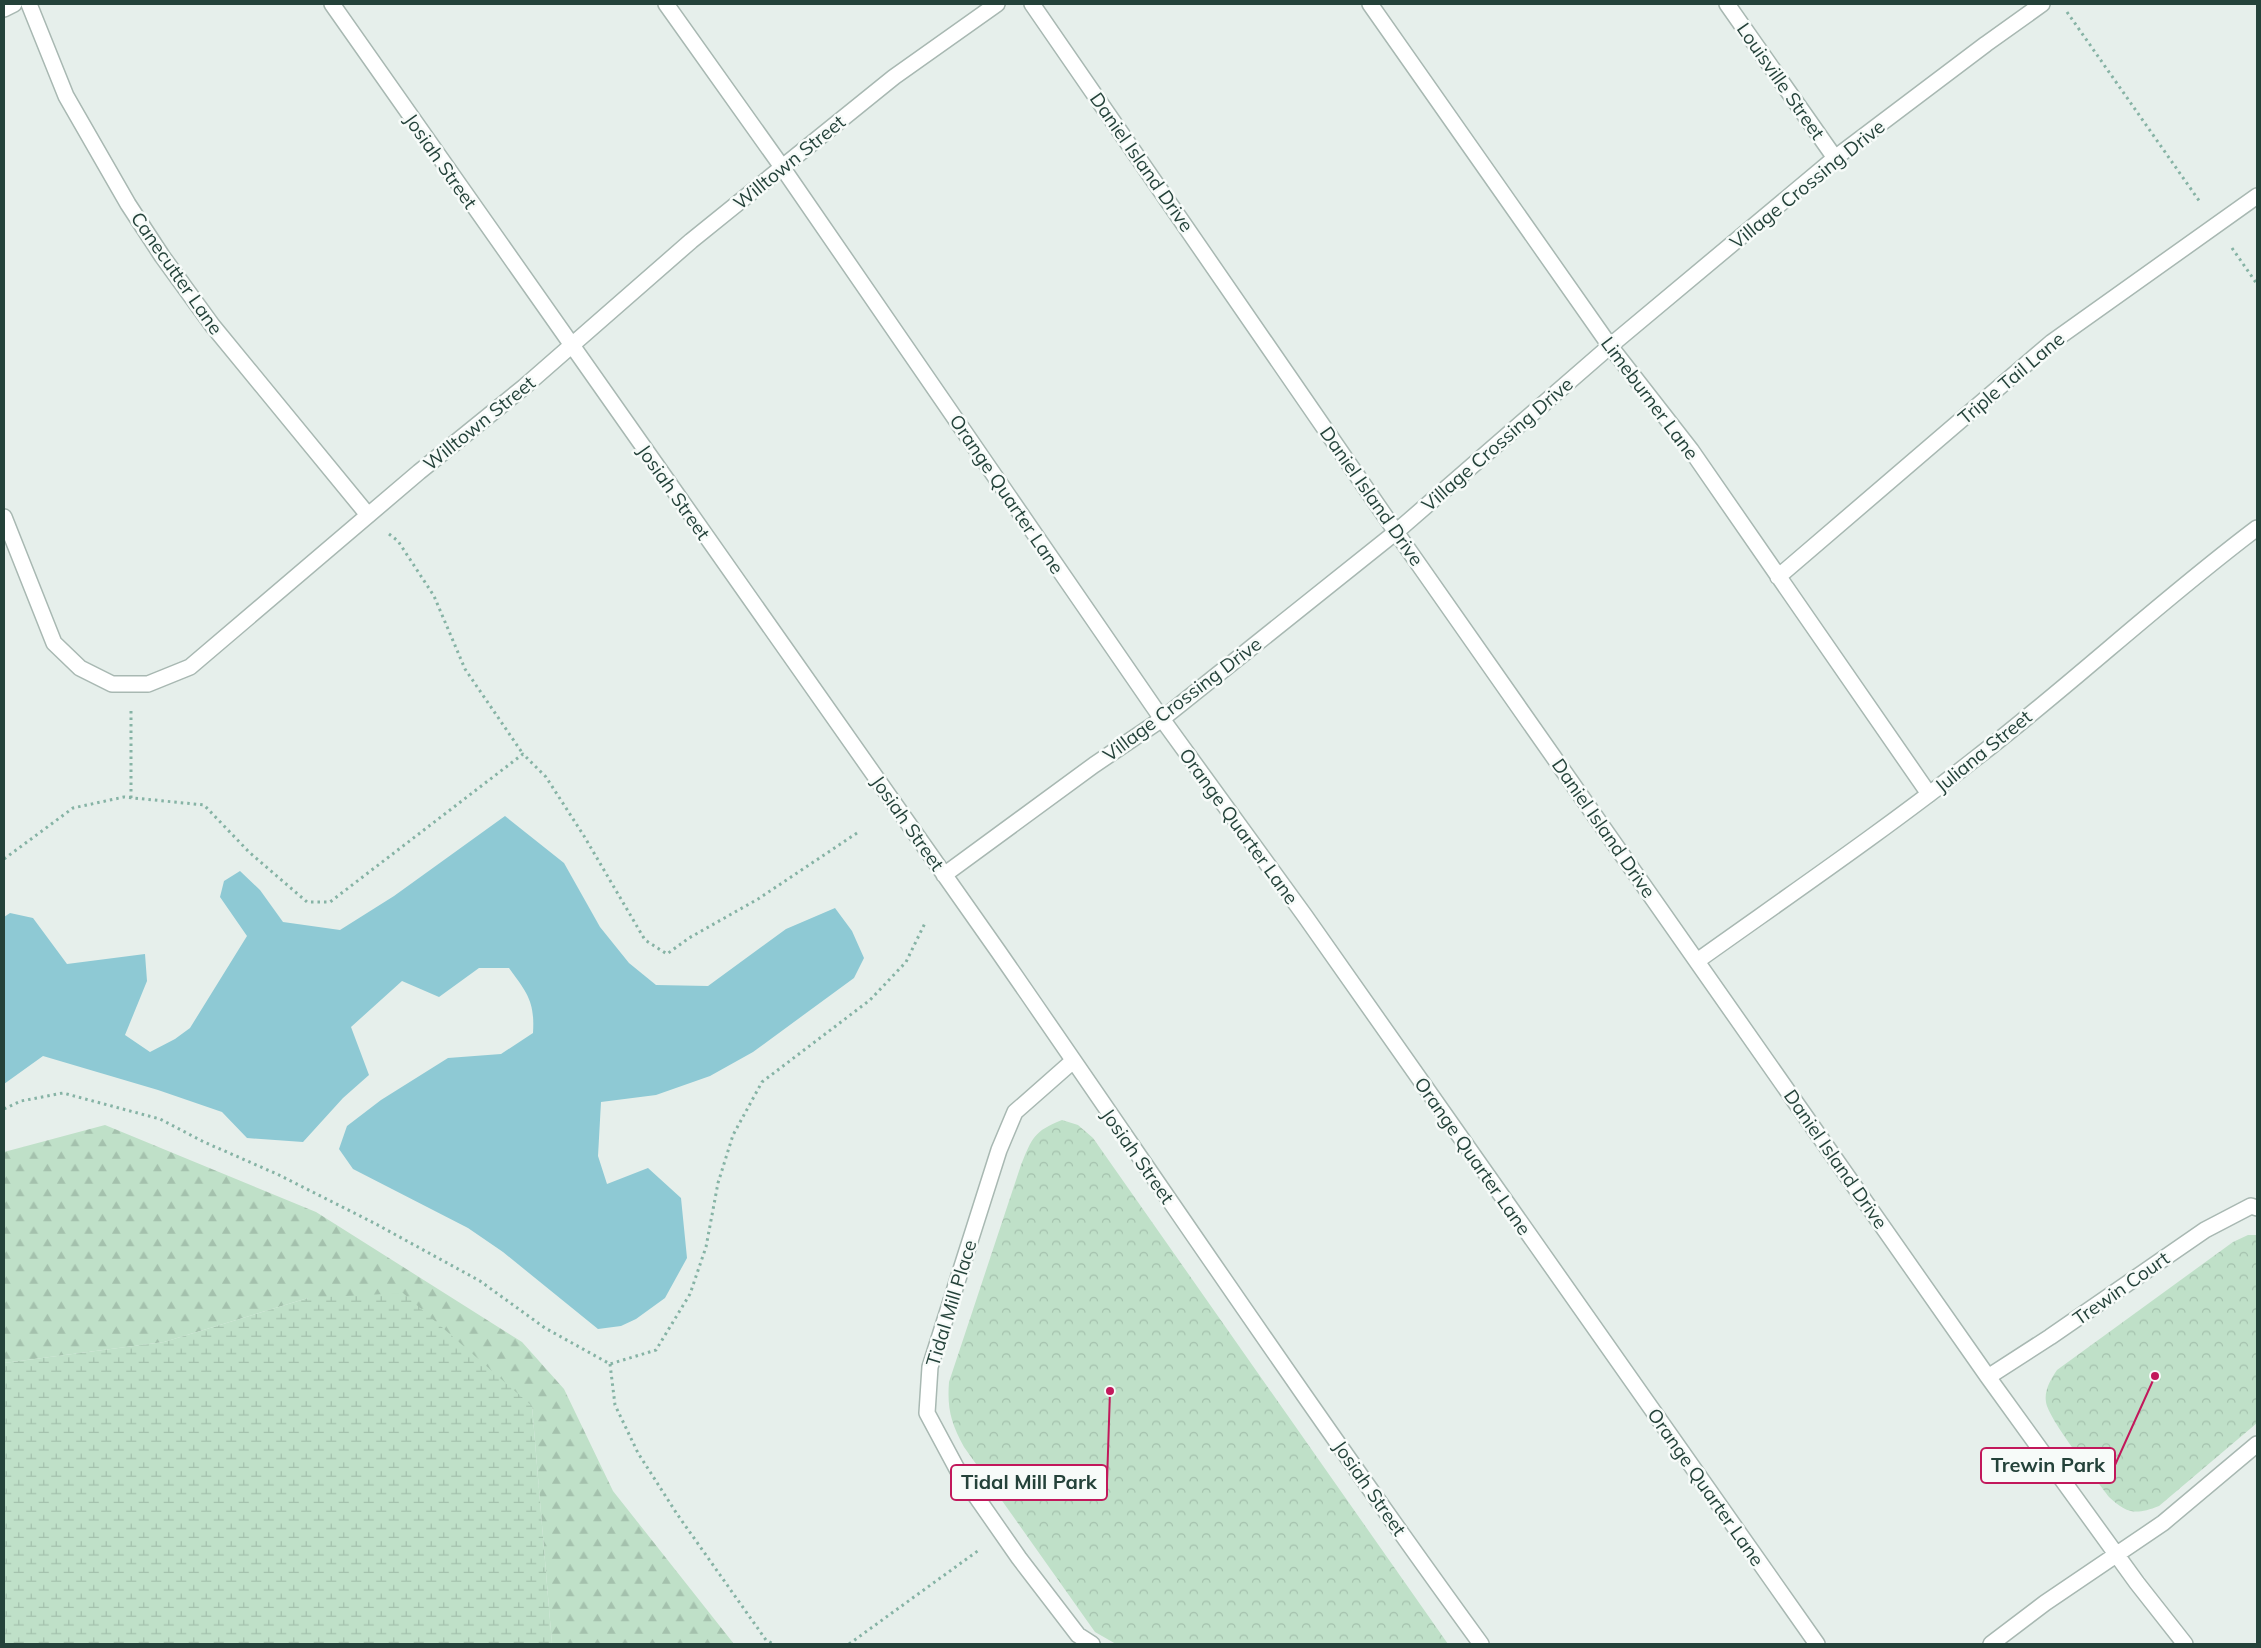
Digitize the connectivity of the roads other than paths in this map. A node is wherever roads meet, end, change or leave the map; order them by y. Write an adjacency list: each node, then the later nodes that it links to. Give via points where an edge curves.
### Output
1 (14, 4): 10 (street)
2 (29, 4): 16 (street, Canecutter Lane, via 66,96 162,256 212,325)
3 (332, 4): 14 (street, Josiah Street)
4 (666, 4): 12 (street, Orange Quarter Lane)
5 (997, 4): 12 (street, Willtown Street, via 894,77)
6 (1032, 4): 19 (street, Daniel Island Drive)
7 (1370, 4): 15 (street, Limeburner Lane)
8 (1727, 4): 11 (street, Louisville Street)
9 (2042, 4): 11 (street, Village Crossing Drive)
10 (4, 9)
11 (1835, 158): 15 (street, Village Crossing Drive)
12 (782, 167): 14 (street, Willtown Street); 21 (street, Orange Quarter Lane)
13 (2257, 196): 20 (street, Triple Tail Lane, via 2052,342)
14 (570, 346): 16 (street, Willtown Street); 23 (street, Josiah Street)
15 (1610, 346): 19 (street, Village Crossing Drive); 20 (street, Limeburner Lane, via 1691,450)
16 (368, 515): 17 (street, Willtown Street, via 190,667 148,684 112,684 80,668 54,643)
17 (4, 517)
18 (2257, 528): 22 (street, Juliana Street, via 2211,562 1978,757)
19 (1396, 532): 21 (street, Village Crossing Drive); 24 (street, Daniel Island Drive)
20 (1778, 577): 22 (street, Limeburner Lane)
21 (1162, 719): 23 (street, Village Crossing Drive); 32 (street, Orange Quarter Lane)
22 (1929, 794): 24 (street, Juliana Street)
23 (944, 875): 25 (street, Josiah Street)
24 (1697, 961): 27 (street, Daniel Island Drive)
25 (1073, 1061): 30 (street, Tidal Mill Place, via 1016,1112 999,1150 930,1367 927,1412 957,1469 1002,1533 1078,1635); 31 (street, Josiah Street)
26 (2257, 1208): 27 (street, Trewin Court, via 2251,1206 2205,1230)
27 (1988, 1377): 29 (street, Daniel Island Drive)
28 (2257, 1444): 29 (street, via 2162,1523)
29 (2116, 1554): 33 (street); 34 (street, Daniel Island Drive)
30 (1092, 1644)
31 (1481, 1644)
32 (1816, 1644)
33 (1991, 1644)
34 (2185, 1644)

